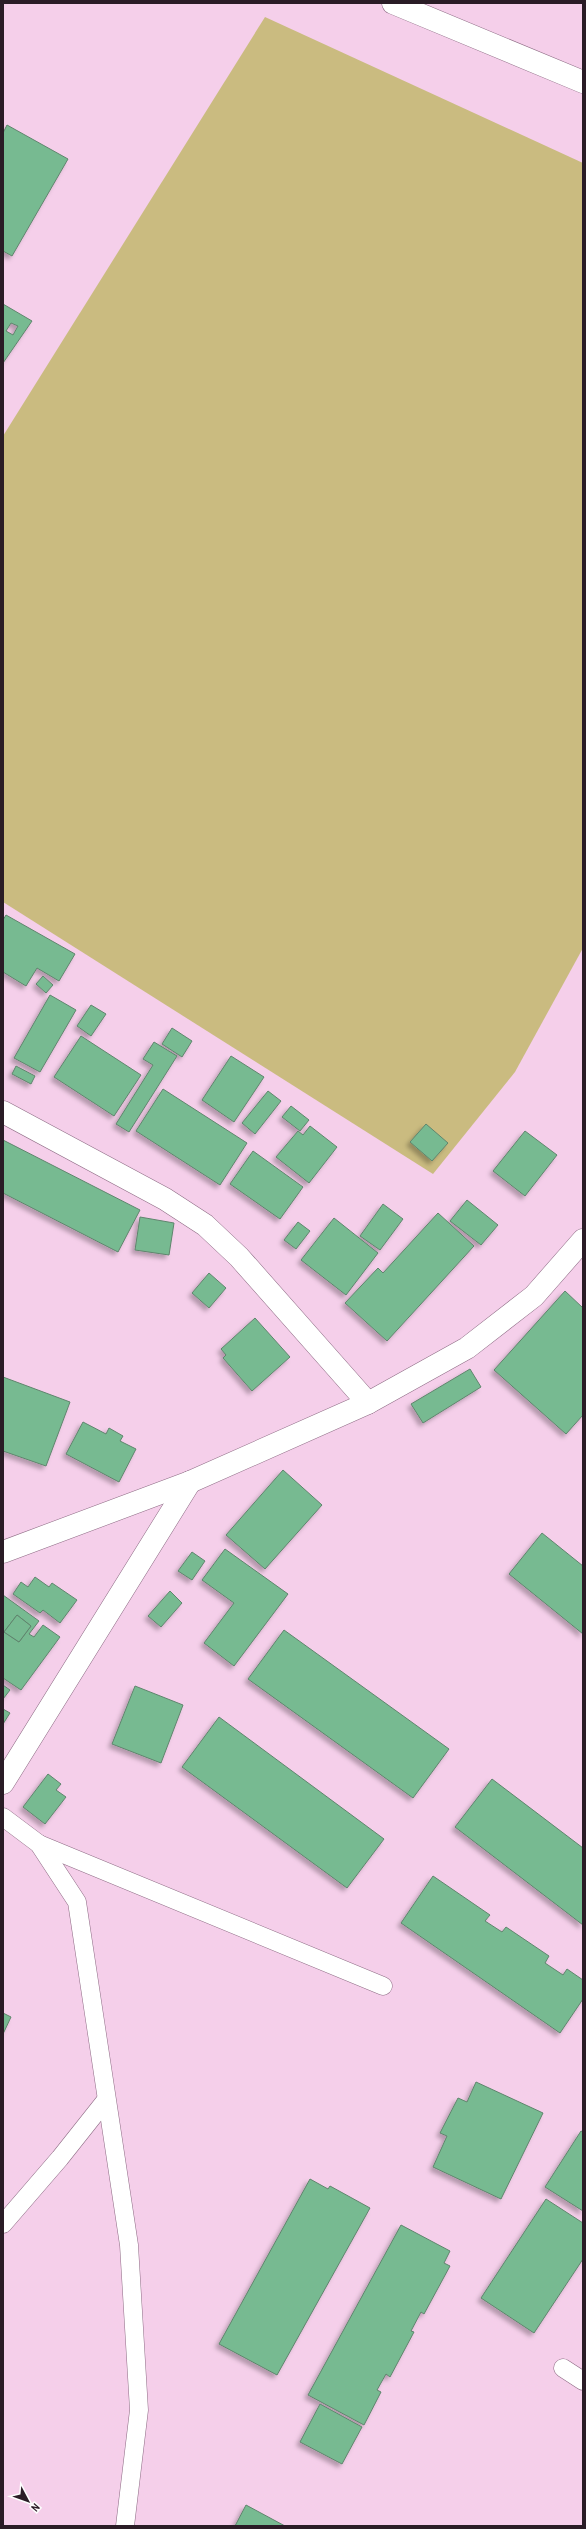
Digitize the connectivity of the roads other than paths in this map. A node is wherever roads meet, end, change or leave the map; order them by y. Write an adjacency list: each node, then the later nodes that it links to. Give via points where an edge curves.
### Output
1 (393, 3): 2 (street)
2 (583, 82)
3 (3, 1112): 5 (street, via 165,1199 205,1224 240,1257)
4 (583, 1240): 5 (street, via 534,1296 467,1348)
5 (368, 1403): 6 (street)
6 (190, 1482): 7 (street); 8 (street)
7 (8, 1547)
8 (3, 1784)
9 (3, 1817): 10 (lane)
10 (39, 1844): 11 (lane); 12 (lane, via 77,1902)
11 (383, 1986)
12 (106, 2100): 13 (lane); 16 (lane, via 129,2245 139,2410)
13 (3, 2224)
14 (563, 2368): 15 (lane)
15 (583, 2381)
16 (125, 2526)

